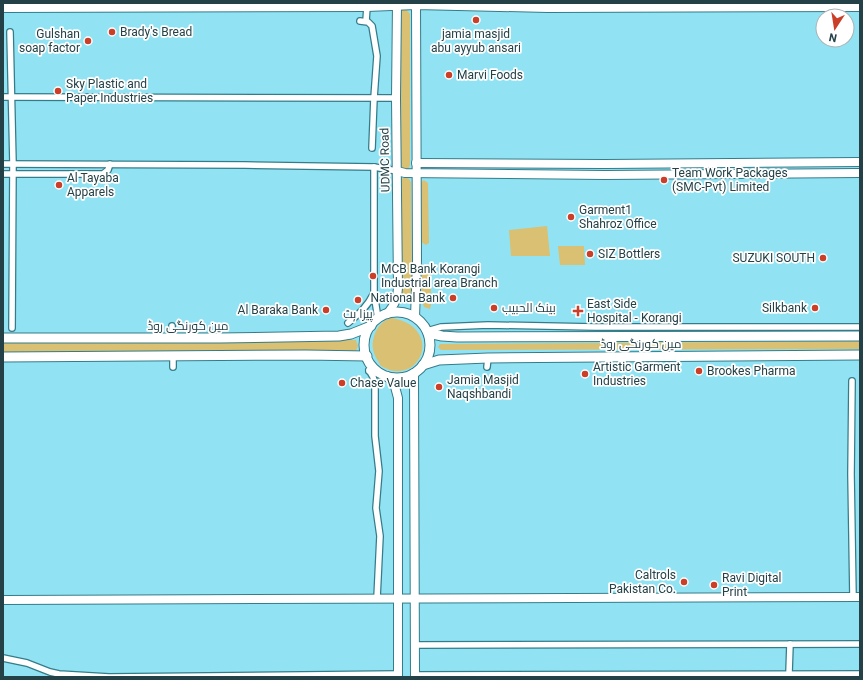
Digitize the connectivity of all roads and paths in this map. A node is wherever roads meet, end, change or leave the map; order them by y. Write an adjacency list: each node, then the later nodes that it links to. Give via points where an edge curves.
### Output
1 (397, 4): 2 (street); 5 (street); 12 (street, UDMC Road)
2 (420, 4): 6 (street, via 548,8); 17 (street)
3 (70, 6): 4 (street); 7 (street)
4 (134, 6): 5 (street)
5 (373, 6): 11 (street, via 363,21 370,23 373,30 377,56)
6 (860, 7)
7 (3, 8)
8 (10, 32): 10 (street)
9 (3, 97): 10 (street)
10 (12, 97): 11 (street); 20 (street)
11 (374, 98): 12 (street); 13 (street)
12 (396, 98): 24 (street, UDMC Road)
13 (372, 148)
14 (773, 162): 15 (street); 18 (street); 26 (street)
15 (836, 162): 16 (street); 27 (street)
16 (860, 162)
17 (416, 163): 22 (street); 25 (street)
18 (676, 163): 22 (street); 31 (street)
19 (3, 164): 20 (street)
20 (13, 164): 21 (street); 30 (street)
21 (110, 164): 23 (street); 30 (street, via 104,174)
22 (605, 164): 32 (street)
23 (374, 168): 24 (street); 33 (street)
24 (397, 171): 25 (street); 34 (street, UDMC Road, via 398,288 395,304)
25 (416, 173): 32 (street); 35 (street)
26 (773, 173): 27 (street); 31 (street)
27 (836, 173): 28 (street)
28 (860, 173)
29 (3, 174): 30 (street)
30 (13, 174): 42 (street)
31 (676, 174): 32 (street)
32 (605, 175)
33 (374, 293): 36 (street); 37 (street, via 362,311)
34 (387, 314): 35 (main road, via 406,313); 36 (main road)
35 (415, 317): 43 (main road)
36 (378, 319): 39 (main road)
37 (348, 323)
38 (172, 326): 45 (street)
39 (370, 326): 45 (main road, مین کورنگی روڈ, via 339,336); 50 (main road, via 366,336)
40 (554, 327): 41 (street); 43 (street, via 462,326 441,327); 47 (street)
41 (860, 327)
42 (12, 328)
43 (428, 332): 47 (main road, مین کورنگی روڈ, via 456,337); 52 (main road, via 429,355)
44 (860, 336): 47 (main road, مین کورنگی روڈ)
45 (172, 337): 46 (main road, مین کورنگی روڈ)
46 (3, 338)
47 (554, 338)
48 (860, 355): 52 (main road, مین کورنگی روڈ, via 487,362 439,360)
49 (173, 356): 50 (main road); 51 (main road); 53 (street)
50 (367, 356): 55 (main road, via 373,367)
51 (3, 357)
52 (423, 365): 54 (main road)
53 (173, 367)
54 (414, 373): 55 (main road, via 400,377); 60 (street)
55 (387, 376): 58 (street, via 369,370 374,384 379,471 376,508 380,536); 59 (street, via 394,383 398,398)
56 (852, 381): 57 (street, via 851,474)
57 (856, 597): 60 (street)
58 (377, 598): 59 (street); 61 (street)
59 (399, 598): 60 (street); 68 (street)
60 (415, 598): 64 (street)
61 (3, 600)
62 (790, 644): 63 (street); 64 (street); 66 (street)
63 (860, 644)
64 (415, 645): 69 (street)
65 (3, 658): 68 (street, via 59,674 109,677)
66 (789, 673): 67 (street); 70 (street)
67 (860, 674)
68 (398, 676)
69 (415, 676): 70 (street)
70 (582, 676)

